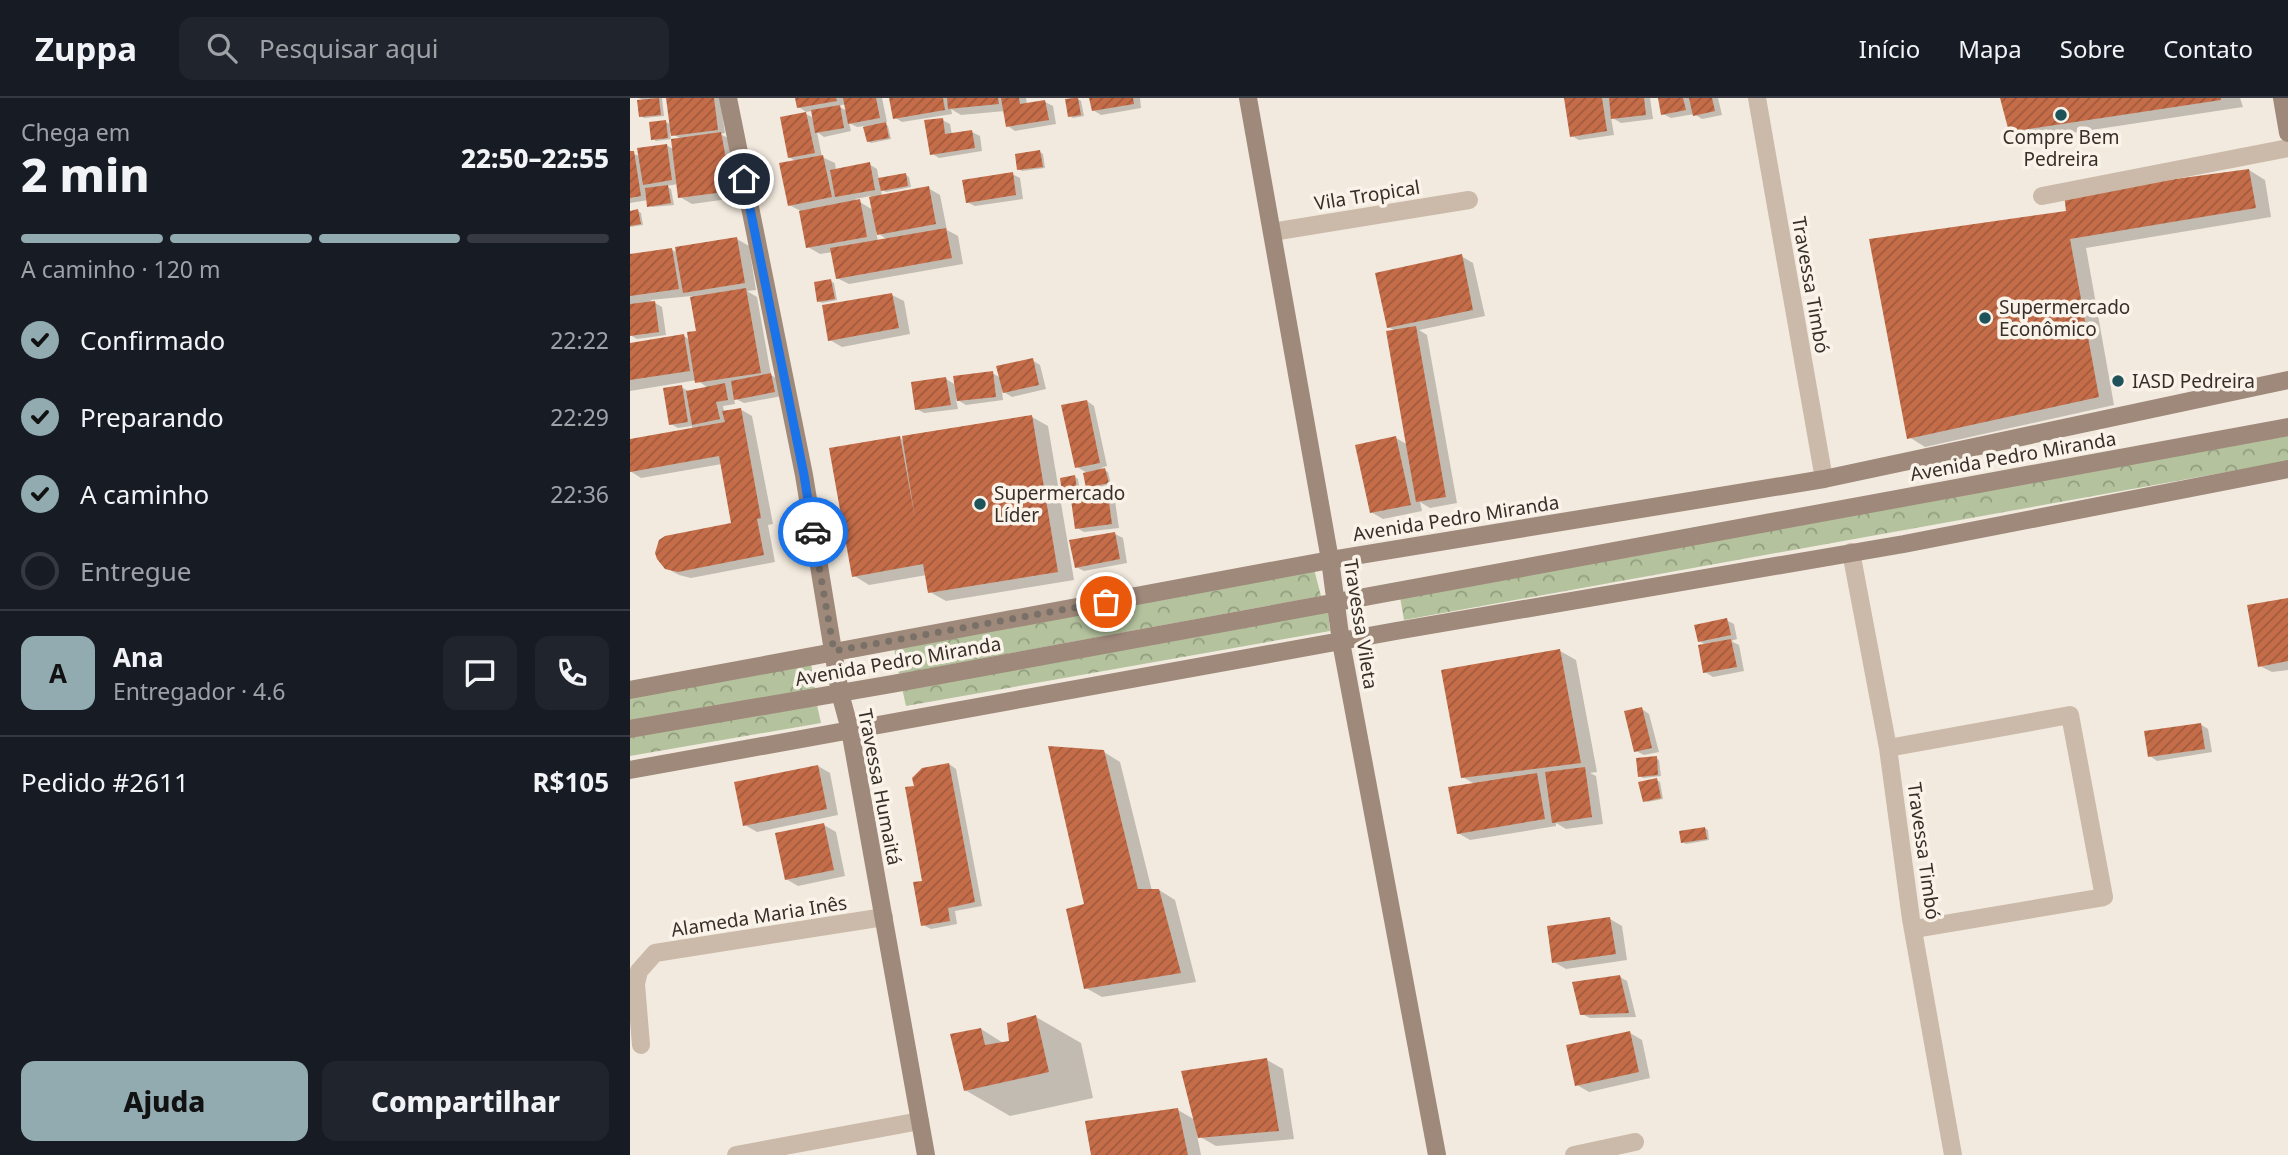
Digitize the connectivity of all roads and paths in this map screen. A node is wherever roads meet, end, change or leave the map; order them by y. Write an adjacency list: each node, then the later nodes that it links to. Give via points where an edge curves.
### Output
1 (728, 98): 18 (main road, Travessa Humaitá, via 804,475)
2 (1248, 98): 9 (main road, Travessa Vileta)
3 (1757, 98): 13 (street, Travessa Timbó)
4 (2282, 98): 5 (main road)
5 (2288, 133)
6 (2288, 148): 7 (street)
7 (2042, 196)
8 (1469, 200): 9 (street, Vila Tropical)
9 (1272, 232): 15 (main road, Travessa Vileta)
10 (2288, 380): 13 (main road, Avenida Pedro Miranda)
11 (2288, 427): 16 (main road, Avenida Pedro Miranda)
12 (2288, 469): 14 (main road)
13 (1824, 479): 15 (main road, Avenida Pedro Miranda)
14 (1851, 552): 17 (main road); 23 (street, Travessa Timbó)
15 (1330, 560): 16 (main road, Travessa Vileta); 18 (main road, Avenida Pedro Miranda)
16 (1336, 603): 17 (main road, Travessa Vileta); 20 (main road, Avenida Pedro Miranda)
17 (1340, 642): 22 (main road); 32 (main road, Travessa Vileta)
18 (834, 651): 19 (main road, Avenida Pedro Miranda); 20 (main road, Travessa Humaitá)
19 (630, 690)
20 (840, 693): 21 (main road, Avenida Pedro Miranda); 22 (main road, Travessa Humaitá)
21 (630, 729)
22 (850, 730): 24 (main road); 25 (main road, Travessa Humaitá)
23 (1888, 748): 26 (street, Travessa Timbó); 26 (street, via 2070,715 2104,897)
24 (630, 770)
25 (884, 918): 27 (street, Alameda Maria Inês, via 655,953 639,971 636,984); 28 (main road, Travessa Humaitá)
26 (1914, 929): 34 (street, Travessa Timbó)
27 (641, 1045)
28 (920, 1121): 30 (street); 31 (main road, Travessa Humaitá)
29 (1636, 1142): 33 (street)
30 (736, 1155)
31 (926, 1155)
32 (1437, 1155)
33 (1574, 1155)
34 (1953, 1155)

